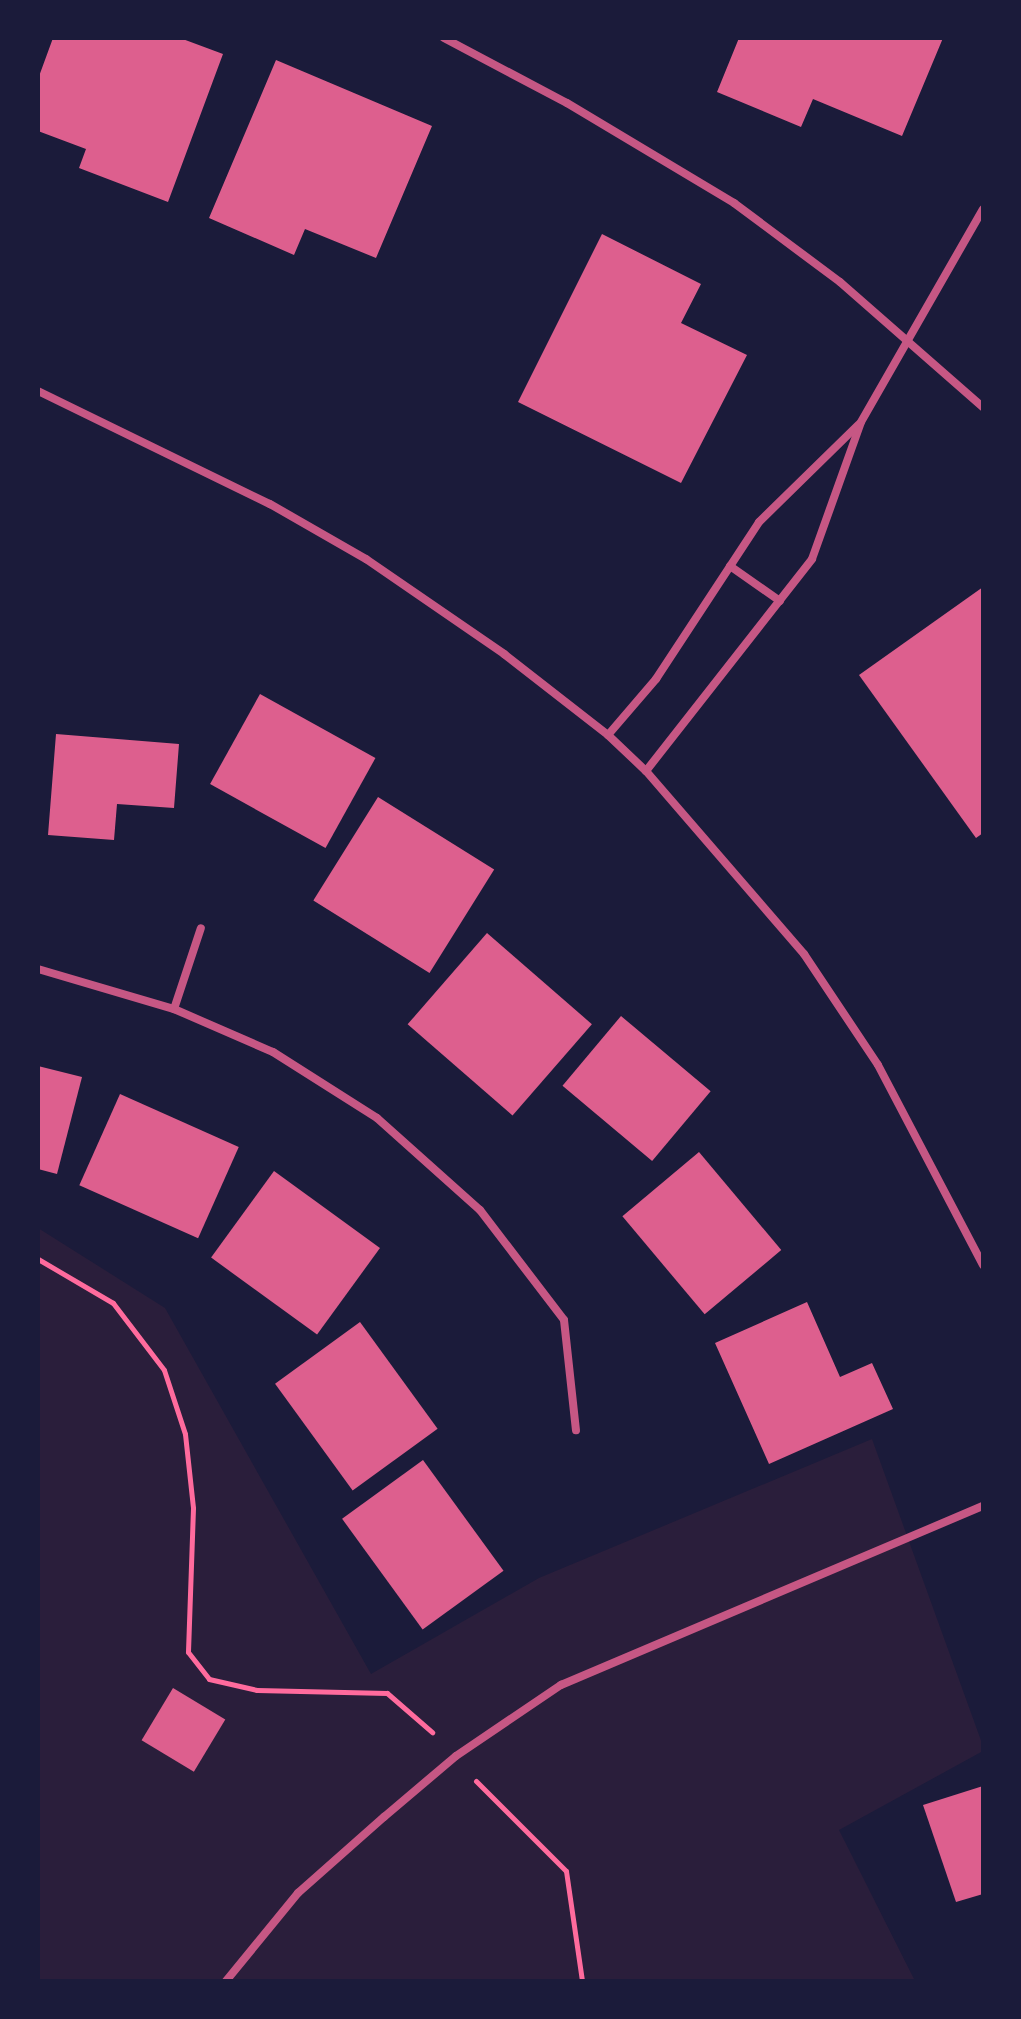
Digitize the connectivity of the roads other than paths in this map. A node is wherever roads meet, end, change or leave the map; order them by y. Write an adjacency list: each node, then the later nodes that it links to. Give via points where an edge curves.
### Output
1 (444, 38): 3 (street, via 567,103 734,203)
2 (983, 209): 3 (street)
3 (907, 338): 5 (street); 6 (street)
4 (38, 391): 9 (street, via 366,559 504,654)
5 (983, 407)
6 (861, 422): 7 (street, via 759,522); 8 (street, via 812,559)
7 (730, 566): 8 (street); 9 (street, via 656,679)
8 (780, 601): 10 (street)
9 (608, 735): 10 (street)
10 (646, 771): 14 (street, via 804,954 878,1065)
11 (201, 928): 13 (street)
12 (38, 969): 13 (street)
13 (174, 1009): 15 (street, via 273,1052 377,1118 480,1210 564,1320)
14 (983, 1265)
15 (576, 1430)
16 (983, 1506): 17 (street, via 561,1685 456,1756 298,1893)
17 (226, 1981)

